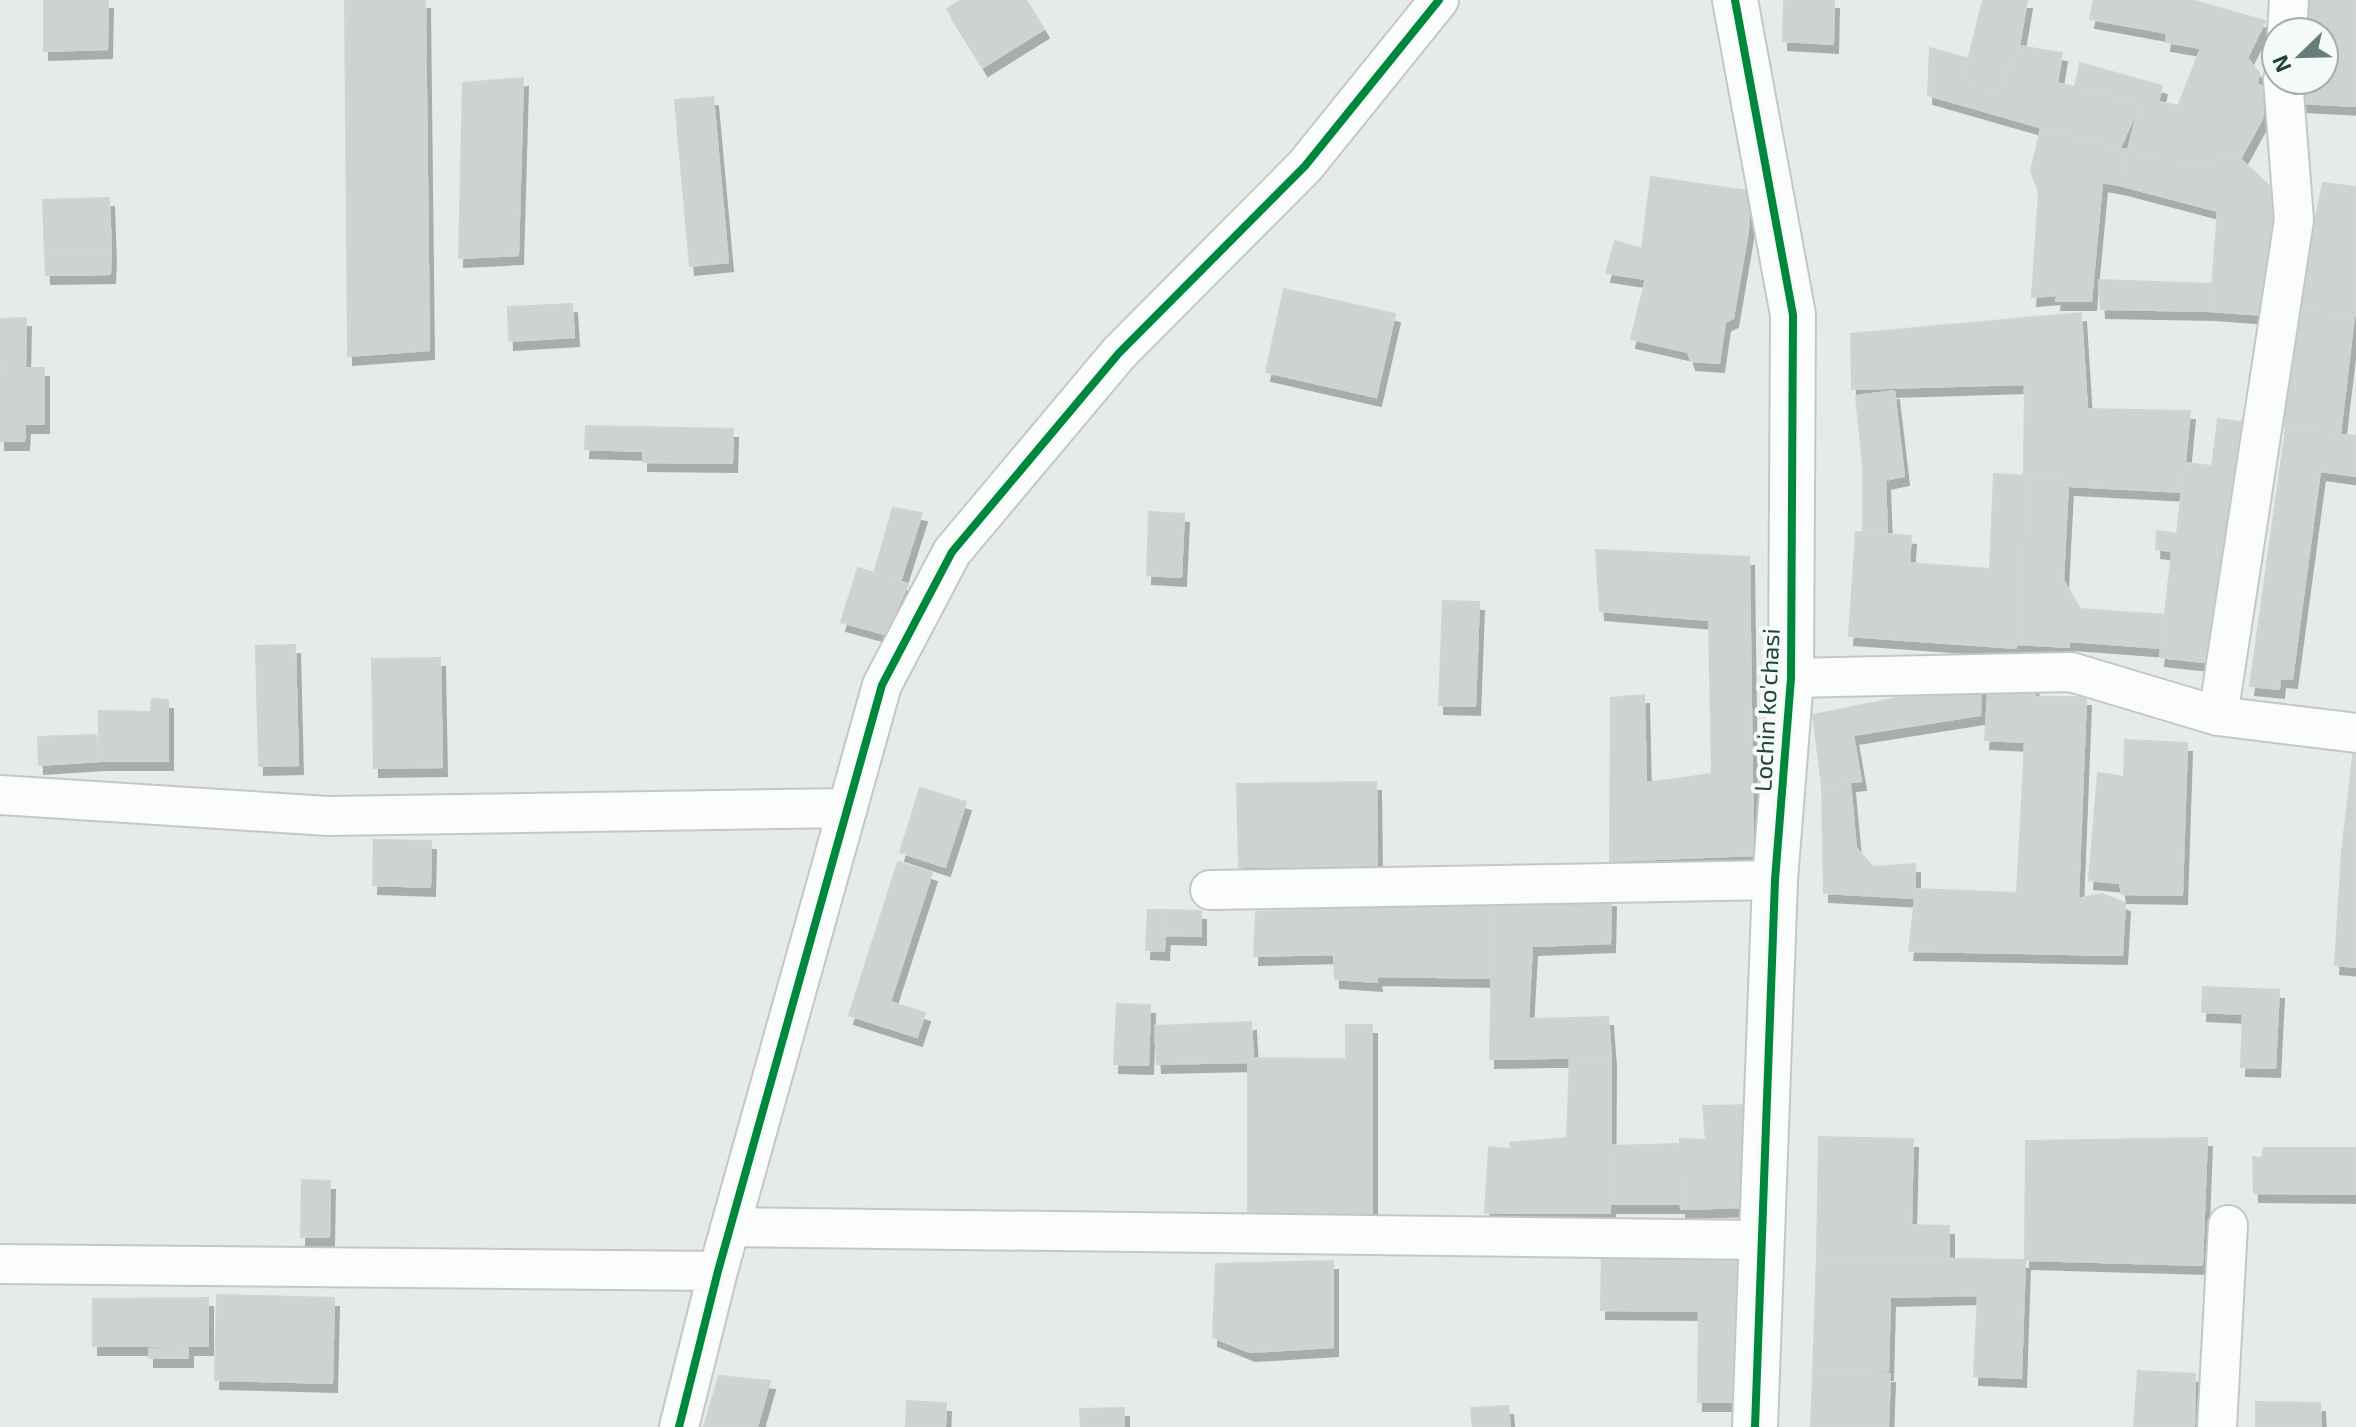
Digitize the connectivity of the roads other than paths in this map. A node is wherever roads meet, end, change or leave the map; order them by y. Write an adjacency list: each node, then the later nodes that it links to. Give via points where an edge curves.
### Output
1 (1439, 0): 8 (street, via 1305,166 1119,353 952,552 882,685)
2 (1735, 0): 4 (street, Lochin ko'chasi, via 1793,315)
3 (2284, 96): 5 (street, via 2294,220)
4 (1791, 678): 5 (street, via 2071,672); 9 (street, Lochin ko'chasi)
5 (2218, 716): 6 (street)
6 (2356, 733)
7 (0, 795): 8 (street, via 328,816)
8 (848, 808): 12 (street)
9 (1775, 880): 10 (street); 13 (street, Lochin ko'chasi)
10 (1210, 890)
11 (2228, 1225): 18 (street)
12 (730, 1227): 13 (street); 15 (street)
13 (1761, 1240): 17 (street, Lochin ko'chasi)
14 (0, 1264): 15 (street)
15 (718, 1271): 16 (street)
16 (679, 1427)
17 (1755, 1427)
18 (2217, 1427)

